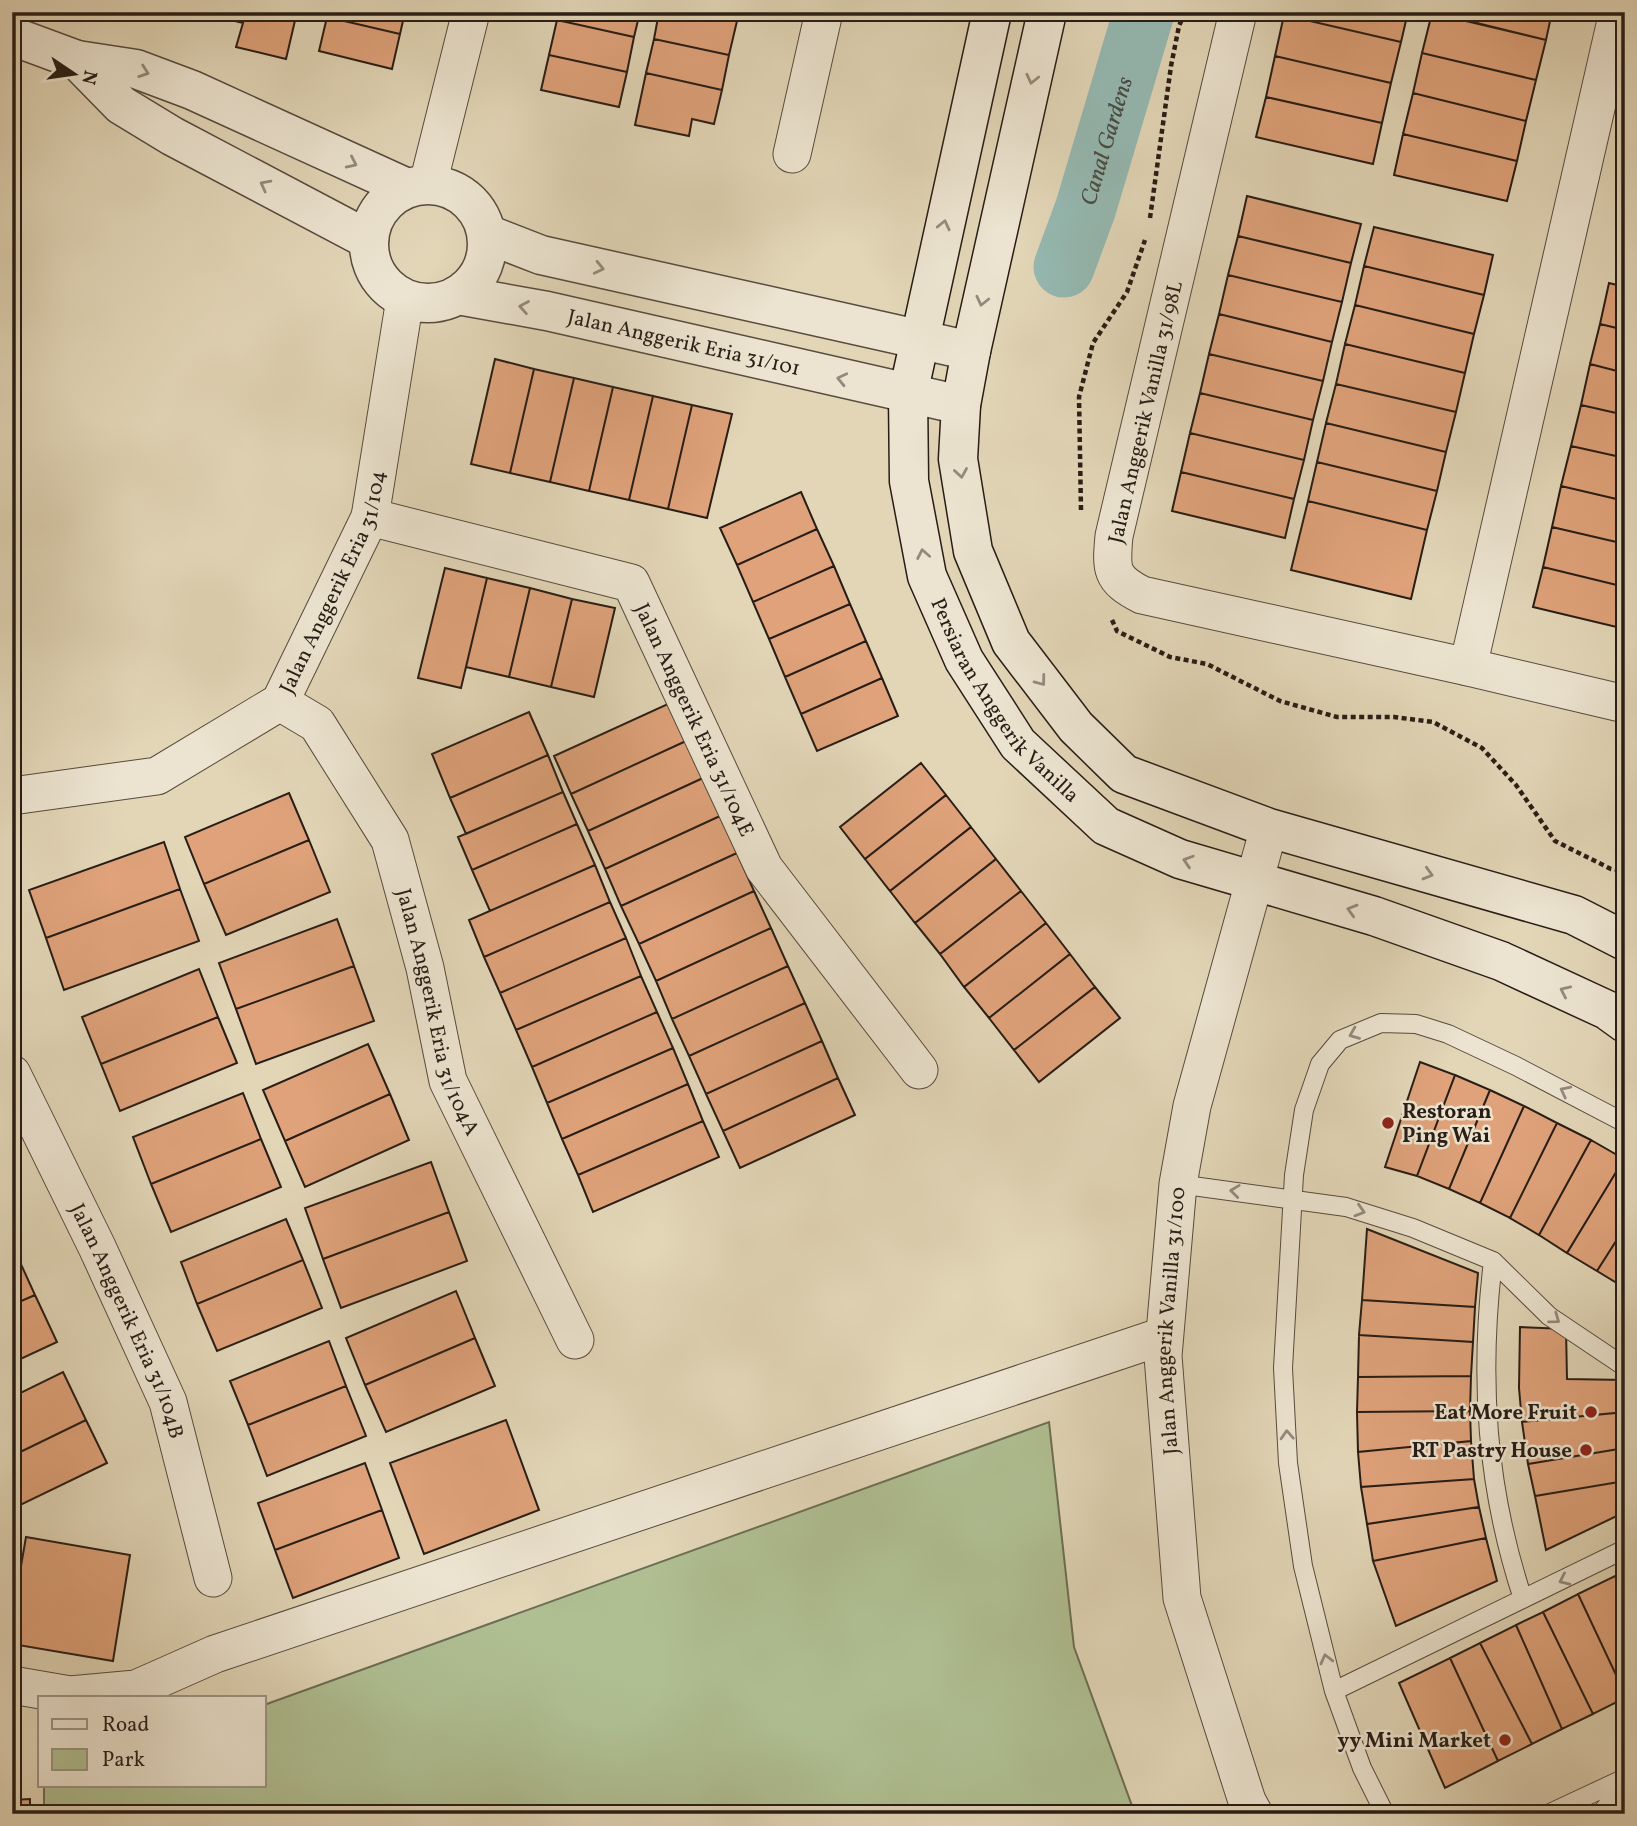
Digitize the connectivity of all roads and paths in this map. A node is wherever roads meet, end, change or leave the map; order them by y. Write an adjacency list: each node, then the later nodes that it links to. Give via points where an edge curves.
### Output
1 (471, 12): 11 (street)
2 (824, 12): 10 (street)
3 (992, 12): 16 (main road, Persiaran Anggerik Vanilla, one-way to 3)
4 (1047, 12): 17 (main road, Persiaran Anggerik Vanilla, one-way to 17)
5 (1185, 12): 21 (path, via 1171,66 1148,230 1127,292 1093,343 1079,397)
6 (1238, 12): 23 (street, Jalan Anggerik Vanilla 31/98L, via 1114,536 1112,566 1117,579 1142,596)
7 (1618, 12): 23 (street)
8 (12, 36): 9 (main road)
9 (76, 61): 11 (main road, one-way to 11, via 136,69); 13 (main road, one-way to 9, via 121,105)
10 (792, 154)
11 (418, 186): 12 (main road, via 449,188 467,198 480,214); 13 (main road, via 388,200 376,217)
12 (487, 234): 14 (main road, via 486,258 476,279); 16 (main road, one-way to 16, via 541,255)
13 (369, 240): 15 (main road, via 373,264 385,285)
14 (458, 295): 15 (main road, via 432,304); 18 (main road, Jalan Anggerik Eria 31/101, one-way to 14)
15 (405, 299): 20 (street, Jalan Anggerik Eria 31/104)
16 (919, 340): 17 (main road); 18 (main road, Persiaran Anggerik Vanilla)
17 (971, 351): 19 (main road, Persiaran Anggerik Vanilla)
18 (908, 394): 19 (main road, Jalan Anggerik Eria 31/101); 29 (main road, Persiaran Anggerik Vanilla, one-way to 18, via 1180,859 1106,826 1017,744 964,660 927,576 909,481)
19 (961, 405): 27 (main road, Persiaran Anggerik Vanilla, one-way to 27, via 958,459 973,551 1011,642 1076,727 1124,774)
20 (370, 517): 24 (street, Jalan Anggerik Eria 31/104); 32 (street, Jalan Anggerik Eria 31/104E, via 631,583 764,868)
21 (1081, 522)
22 (1111, 619): 28 (path, via 1117,631 1170,657 1207,664 1280,701 1336,717 1433,722 1482,748 1516,785 1555,841 1611,869)
23 (1468, 667): 25 (street, Jalan Anggerik Vanilla 31/98L)
24 (280, 702): 26 (street, Jalan Anggerik Eria 31/104, via 157,776); 39 (street, Jalan Anggerik Eria 31/104A, via 317,724 390,840 425,968 448,1081)
25 (1625, 704)
26 (12, 796)
27 (1269, 828): 29 (street, Jalan Anggerik Vanilla 31/100); 30 (main road, Persiaran Anggerik Vanilla, one-way to 30, via 1574,915)
28 (1625, 871)
29 (1253, 881): 31 (main road, Persiaran Anggerik Vanilla, one-way to 29, via 1607,1010 1501,961 1374,916); 35 (street, Jalan Anggerik Vanilla 31/100, via 1192,1106)
30 (1625, 941)
31 (1625, 1023)
32 (919, 1070)
33 (12, 1074): 42 (street, Jalan Anggerik Eria 31/104B, via 168,1402)
34 (1625, 1124): 36 (lane, one-way to 36, via 1448,1034 1416,1024 1381,1023 1340,1040 1320,1064 1304,1110)
35 (1178, 1184): 36 (lane, one-way to 35); 38 (street, Jalan Anggerik Vanilla 31/100)
36 (1293, 1198): 37 (lane, one-way to 37, via 1346,1207 1413,1228); 45 (lane, one-way to 36, via 1303,1566 1288,1463 1283,1368)
37 (1493, 1261): 40 (lane, one-way to 40, via 1549,1316); 43 (lane, via 1485,1372 1493,1486)
38 (1163, 1336): 44 (street, via 215,1654 136,1689 70,1695); 48 (street, Jalan Anggerik Vanilla 31/100, via 1182,1598)
39 (575, 1340)
40 (1625, 1367)
41 (1625, 1549): 43 (lane, one-way to 43)
42 (213, 1578)
43 (1523, 1599): 45 (lane)
44 (12, 1685)
45 (1334, 1691): 49 (lane, via 1362,1768)
46 (1625, 1778): 50 (lane)
47 (1625, 1786): 51 (lane)
48 (1254, 1814)
49 (1385, 1814)
50 (1548, 1814)
51 (1600, 1814)

